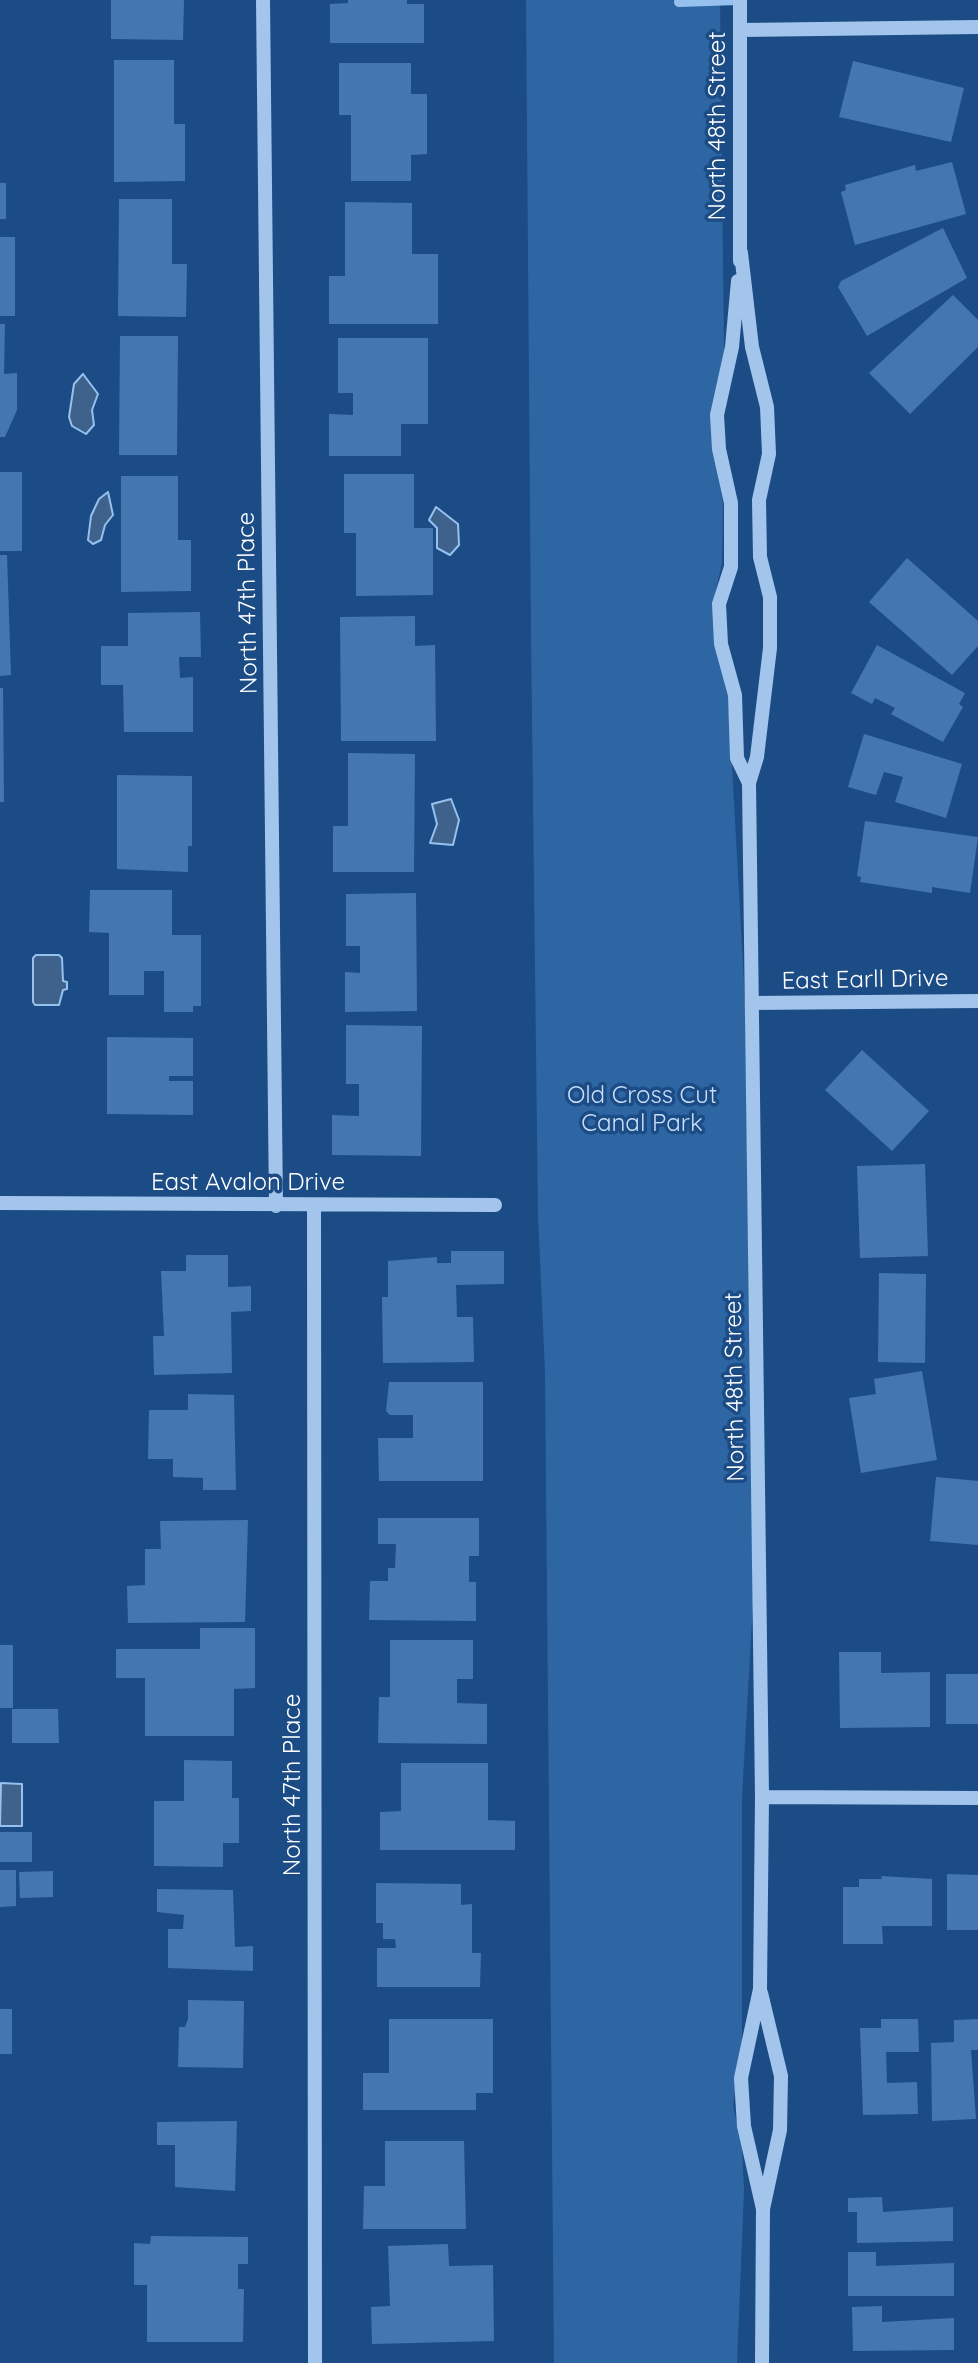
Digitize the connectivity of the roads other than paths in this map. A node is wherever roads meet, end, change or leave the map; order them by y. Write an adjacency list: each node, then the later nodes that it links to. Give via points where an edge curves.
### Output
1 (263, 0): 11 (street, North 47th Place)
2 (740, 0): 4 (street, North 48th Street)
3 (978, 27): 4 (street)
4 (740, 30): 5 (street, North 48th Street)
5 (741, 253): 6 (street, North 48th Street, via 752,347 767,407 769,454 759,500 770,648); 6 (street, North 48th Street, via 732,347 717,415 731,519 731,567 719,604 721,644 735,695 737,758)
6 (749, 783): 8 (street, North 48th Street)
7 (978, 1001): 8 (street, East Earll Drive)
8 (752, 1003): 13 (street, North 48th Street)
9 (0, 1203): 11 (street, East Avalon Drive)
10 (495, 1205): 12 (street, East Avalon Drive)
11 (276, 1206): 12 (street, East Avalon Drive)
12 (314, 1206): 17 (street, North 47th Place)
13 (762, 1797): 14 (street); 15 (street, North 48th Street)
14 (978, 1798)
15 (760, 1989): 16 (street, North 48th Street, via 741,2078 744,2126); 16 (street, North 48th Street, via 781,2076 780,2130)
16 (763, 2209): 18 (street, North 48th Street)
17 (315, 2363)
18 (762, 2363)

